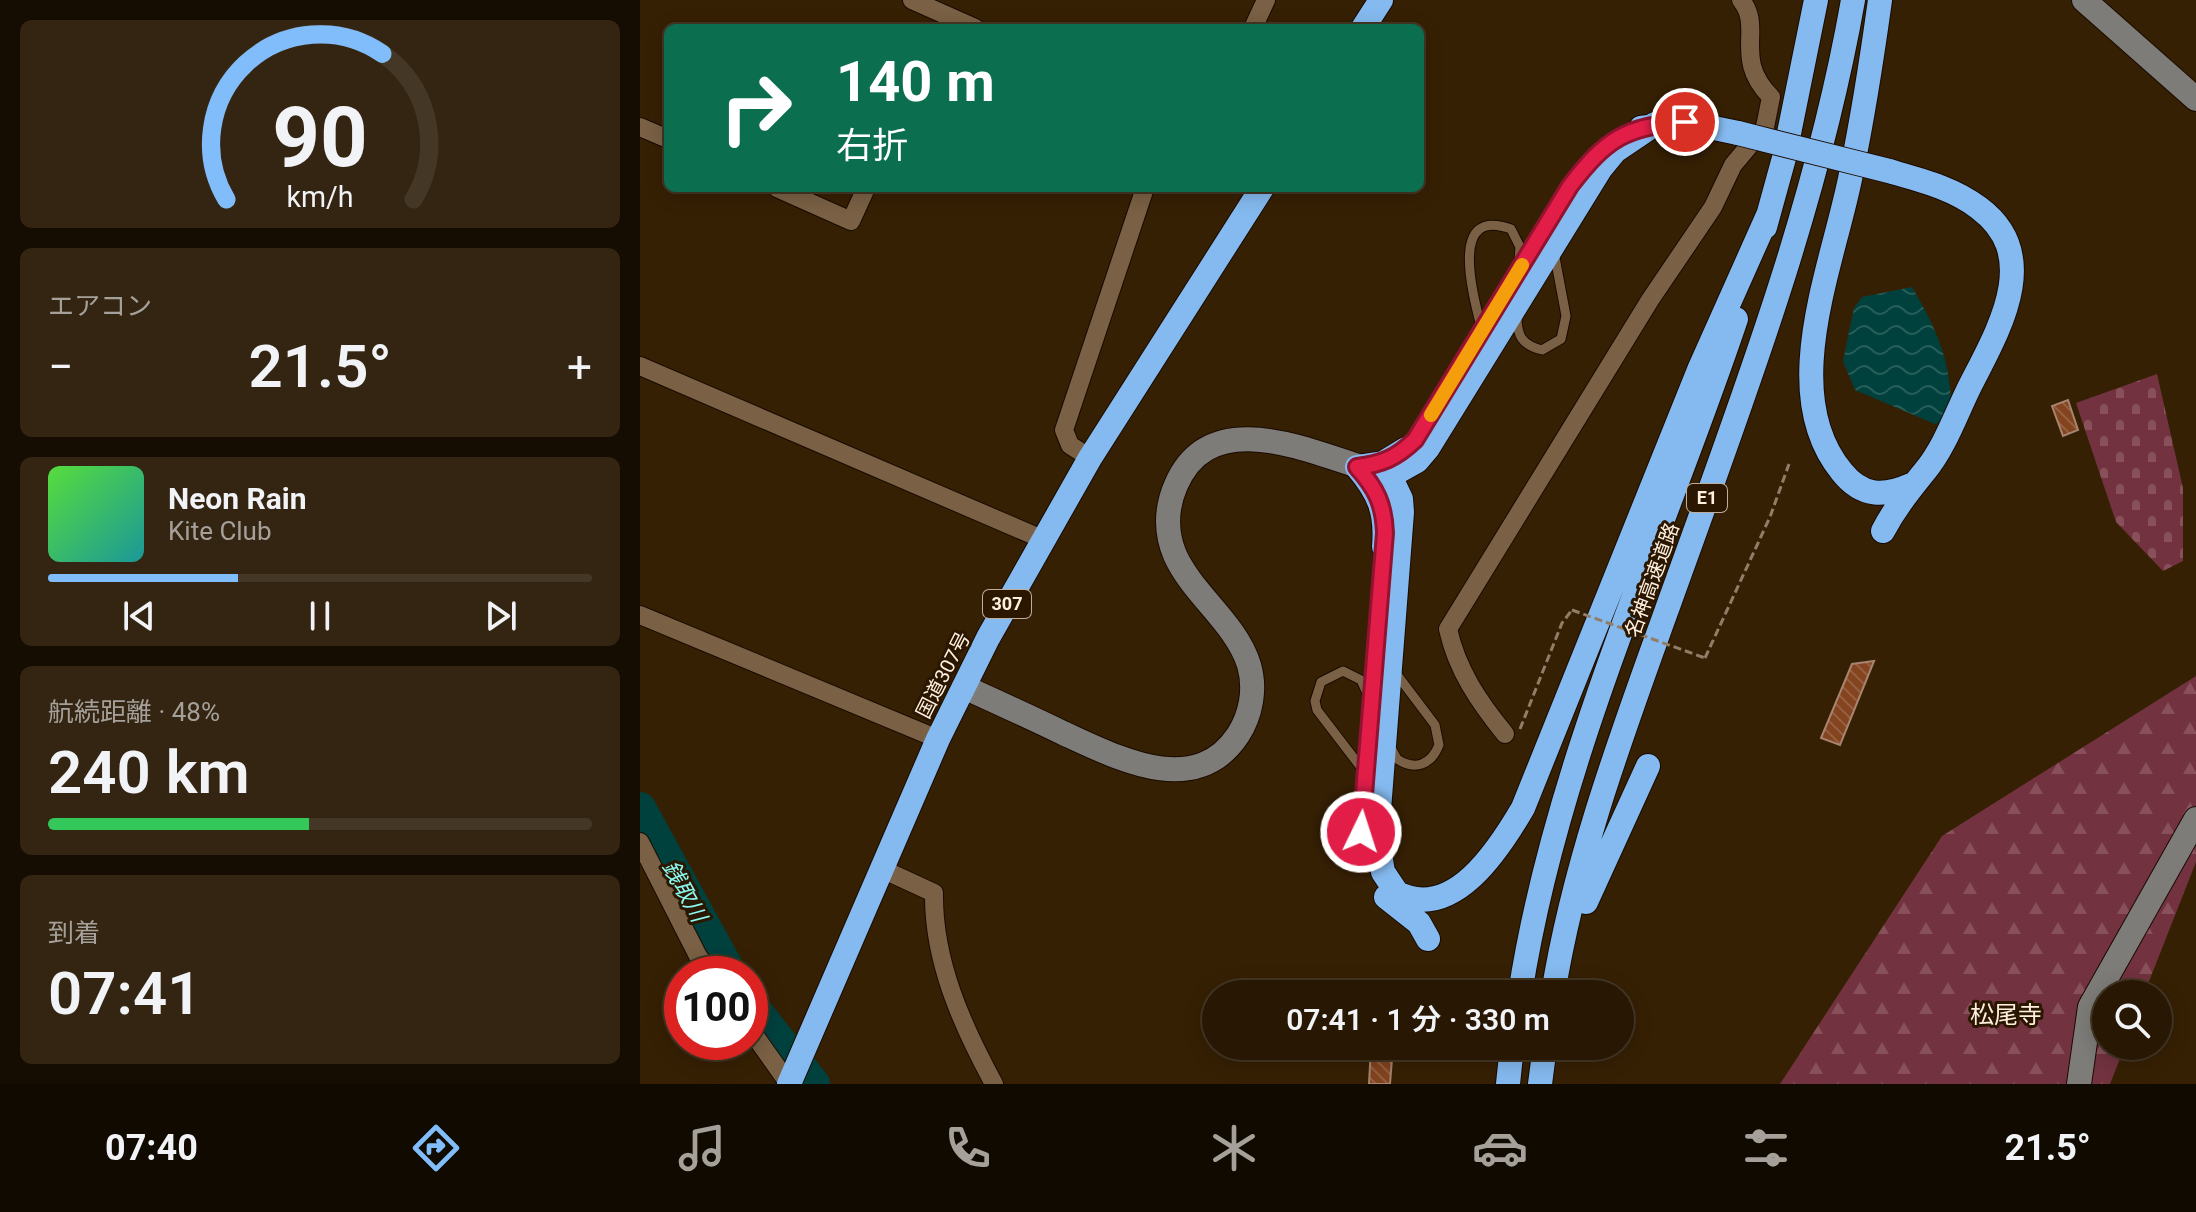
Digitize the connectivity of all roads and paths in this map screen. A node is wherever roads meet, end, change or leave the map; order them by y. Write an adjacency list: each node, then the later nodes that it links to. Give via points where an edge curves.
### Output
1 (912, 0): 9 (street)
2 (1266, 0): 10 (street)
3 (1381, 0): 11 (highway)
4 (1741, 0): 36 (street, via 1750,29 1749,66 1771,97 1765,127 1733,165 1713,207 1448,629 1463,674)
5 (1816, 0): 19 (highway, 名神高速道路 / E1)
6 (1853, 0): 47 (highway, 名神高速道路 / E1, via 1800,226 1595,820)
7 (1880, 0): 29 (highway, via 1857,147 1815,335 1811,391 1821,441 1844,475 1865,491 1879,494)
8 (2084, 0): 12 (main road)
9 (940, 21)
10 (1255, 24)
11 (1366, 24)
12 (2196, 99)
13 (640, 127): 14 (street)
14 (664, 137)
15 (786, 192): 16 (street, via 851,221)
16 (864, 192)
17 (1144, 192): 25 (street, via 1064,430 1070,445)
18 (1259, 192): 25 (highway, 国道307号 / 307)
19 (1769, 213): 40 (highway, via 1507,836 1487,861 1445,896 1407,899 1383,872); 46 (highway, 名神高速道路 / E1, via 1563,810)
20 (1551, 234): 21 (highway); 22 (highway); 22 (lane, via 1566,316 1561,339 1542,350 1521,341); 29 (highway, bridge, via 1615,151 1655,124 1685,122 1889,171 1955,193 1981,209 2001,230 2013,276 2000,324 1938,451)
21 (1518, 273): 23 (highway); 23 (lane, via 1520,247 1511,229 1499,225 1479,230 1467,260)
22 (1516, 305): 23 (highway)
23 (1485, 341): 27 (highway, via 1400,455); 28 (highway, via 1423,454)
24 (640, 366): 31 (street)
25 (1090, 458): 31 (highway, 国道307号 / 307)
26 (1789, 464): 36 (path, bridge, via 1705,658 1572,610 1562,623 1523,728)
27 (1357, 467): 28 (main road); 34 (main road, via 1262,438 1239,438 1215,443 1178,480 1167,529 1174,553 1237,642 1251,681 1245,725 1212,761 1157,770 1127,762); 35 (highway, via 1385,512)
28 (1390, 476): 33 (highway, via 1402,512)
29 (1911, 485): 30 (highway)
30 (1883, 531)
31 (1042, 539): 34 (highway, 国道307号 / 307)
32 (640, 615): 38 (street)
33 (1386, 662): 37 (highway); 37 (lane, via 1440,734 1427,763 1405,765)
34 (964, 687): 38 (highway, 国道307号 / 307)
35 (1371, 702): 40 (highway); 40 (lane, via 1361,680 1343,671 1321,682 1315,701)
36 (1505, 734)
37 (1384, 736): 40 (highway)
38 (938, 739): 43 (highway, 国道307号 / 307)
39 (1648, 766): 48 (highway, via 1603,860)
40 (1373, 782): 44 (highway, via 1361,832 1366,864 1382,893 1419,923)
41 (2196, 819): 56 (main road, via 2090,1007)
42 (640, 842): 45 (street)
43 (882, 869): 52 (highway, 国道307号 / 307); 53 (street, via 934,893 933,929 949,983 969,1038)
44 (1428, 939)
45 (701, 956)
46 (1523, 980)
47 (1555, 980)
48 (1556, 980)
49 (768, 1052): 52 (street)
50 (1511, 1060): 54 (highway)
51 (1543, 1060): 55 (highway)
52 (790, 1081)
53 (994, 1084)
54 (1508, 1084)
55 (1540, 1084)
56 (2079, 1084)

